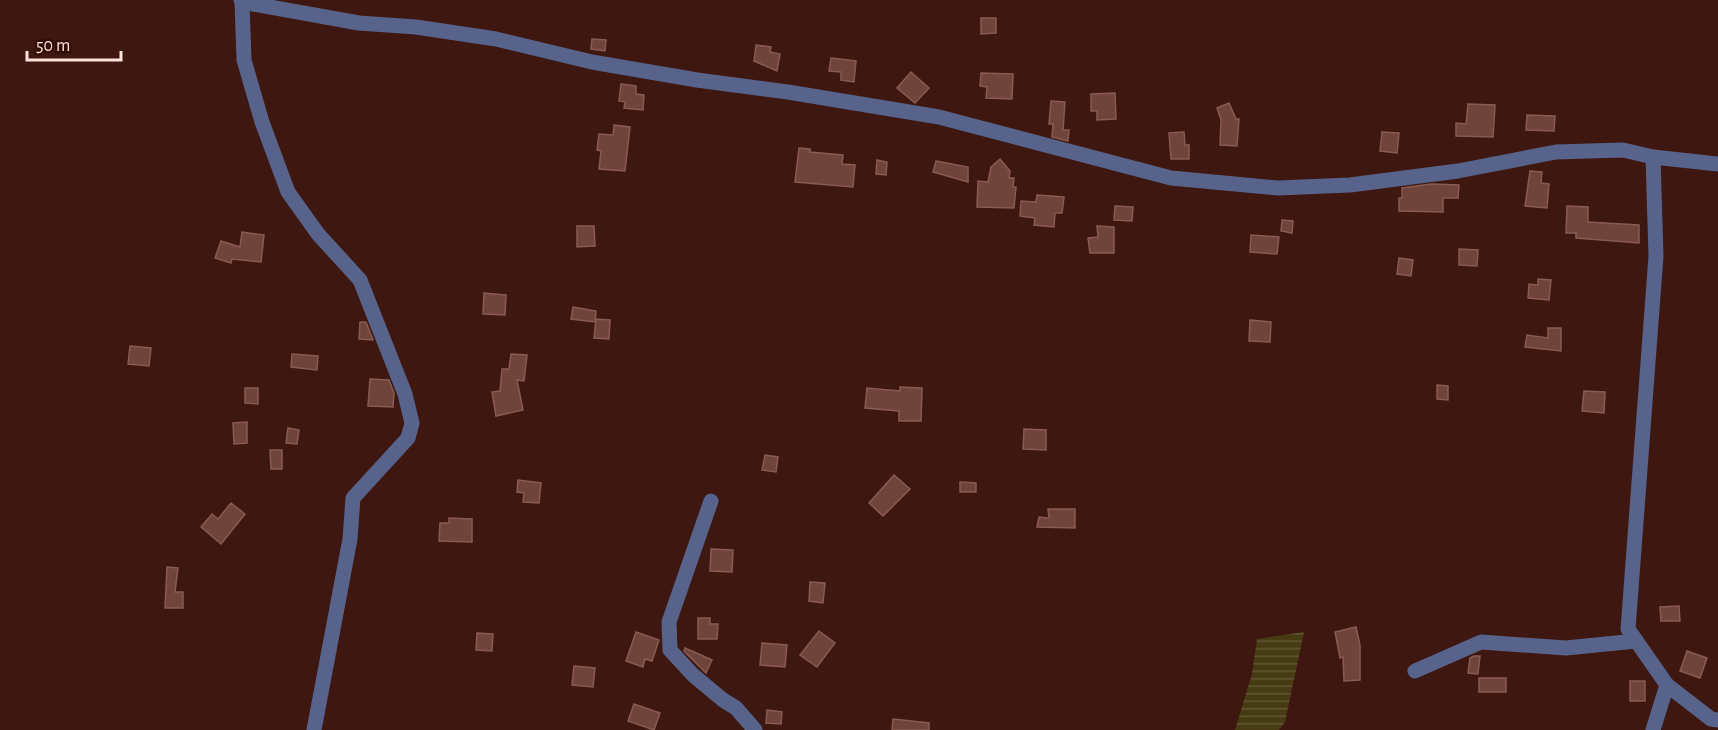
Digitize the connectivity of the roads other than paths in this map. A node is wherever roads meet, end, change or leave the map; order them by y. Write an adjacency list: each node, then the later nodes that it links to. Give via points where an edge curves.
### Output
1 (241, 1): 2 (street, via 359,23 496,39 615,66 939,117 1171,178 1278,188 1350,185 1458,171 1556,152 1623,150); 9 (street, via 244,60 288,192 318,234 360,280 405,394 412,423 408,438 354,498 350,539)
2 (1653, 157): 3 (street); 5 (street, via 1656,256 1628,629)
3 (1718, 164)
4 (711, 501): 10 (street, via 669,622 670,650)
5 (1636, 641): 6 (street, via 1566,648 1481,642); 7 (street)
6 (1415, 671)
7 (1667, 686): 8 (street, via 1711,719); 11 (street)
8 (1718, 720)
9 (314, 730)
10 (755, 730)
11 (1653, 730)

